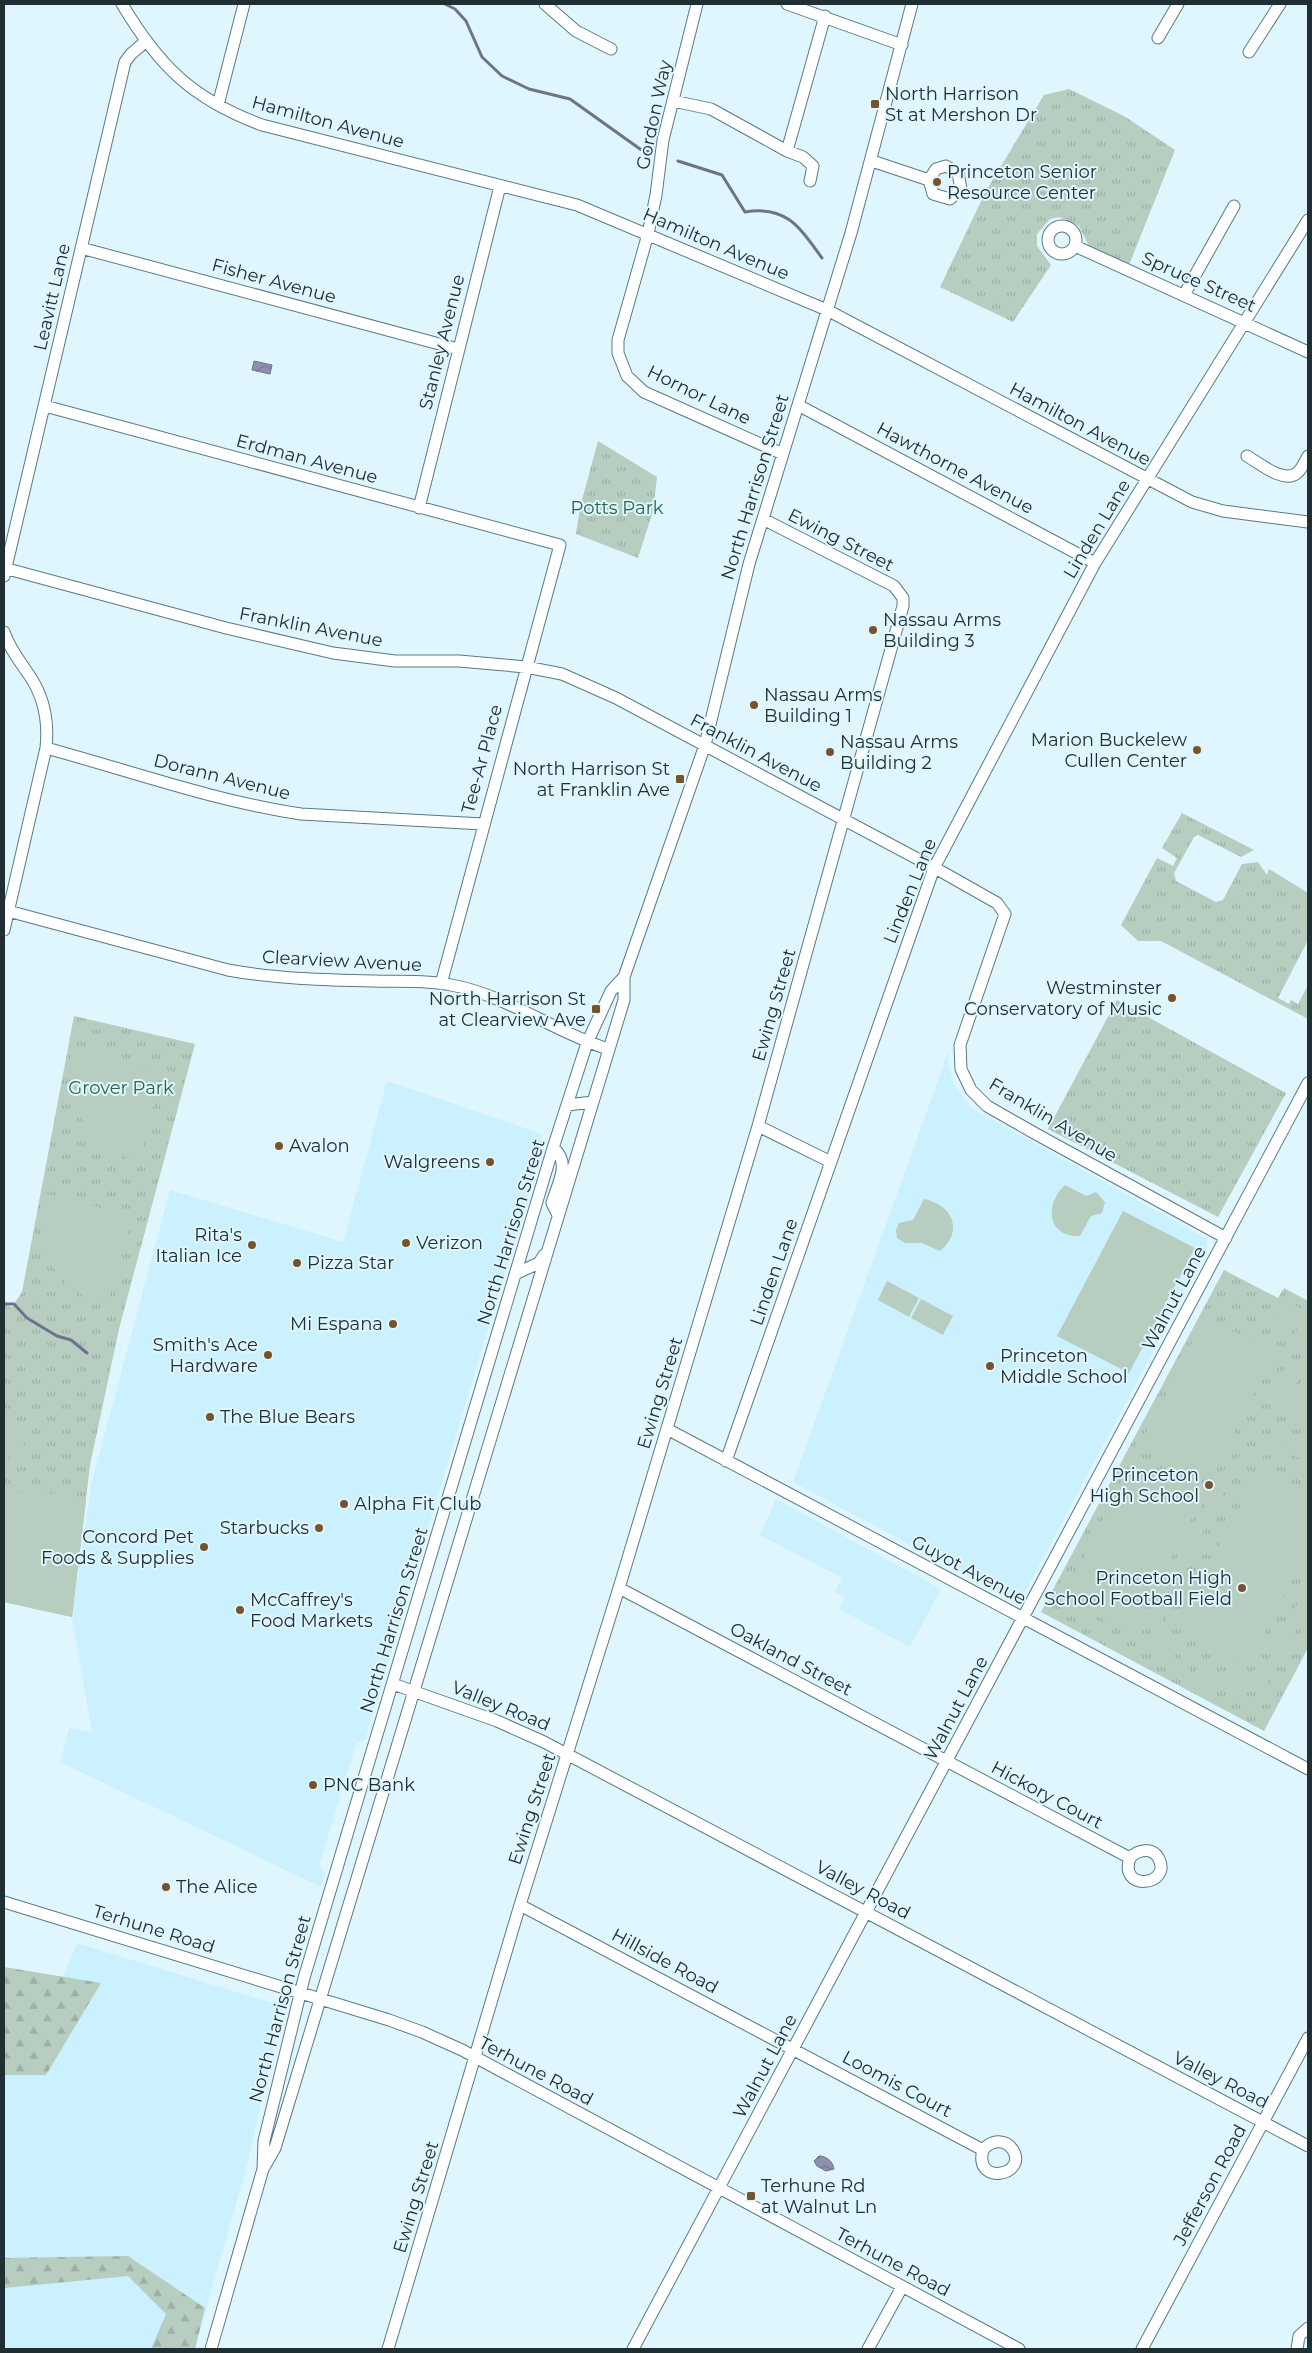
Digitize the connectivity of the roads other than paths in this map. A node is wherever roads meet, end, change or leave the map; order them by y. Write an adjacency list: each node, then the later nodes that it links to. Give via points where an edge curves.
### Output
1 (122, 4): 11 (street, Hamilton Avenue)
2 (244, 4): 16 (street)
3 (545, 4): 13 (street, via 576,30)
4 (697, 4): 15 (street, Gordon Way)
5 (787, 4): 9 (street)
6 (912, 4): 12 (street, North Harrison Street)
7 (1178, 4): 10 (street)
8 (1280, 4): 14 (street)
9 (825, 16): 12 (street); 17 (street)
10 (1158, 38)
11 (145, 42): 16 (street, Hamilton Avenue, via 183,82); 26 (street, Leavitt Lane, via 130,54 126,62)
12 (902, 45): 18 (street, North Harrison Street)
13 (611, 48)
14 (1249, 52)
15 (673, 101): 17 (street, via 711,109); 24 (street, Gordon Way)
16 (218, 105): 21 (street, Hamilton Avenue, via 262,125)
17 (787, 151): 20 (street, via 803,157 813,166)
18 (872, 161): 19 (street); 28 (street, North Harrison Street)
19 (929, 180)
20 (810, 181)
21 (500, 186): 24 (street, Hamilton Avenue, via 577,205); 30 (street, Stanley Avenue)
22 (1234, 206): 27 (street)
23 (1308, 220): 29 (street, Linden Lane)
24 (648, 234): 28 (street, Hamilton Avenue); 34 (street, Hornor Lane, via 618,340 618,353 627,376 644,392)
25 (1075, 246): 27 (street, Spruce Street)
26 (82, 248): 30 (street, Fisher Avenue); 33 (street, Leavitt Lane)
27 (1184, 295): 29 (street, Spruce Street)
28 (827, 310): 32 (street, North Harrison Street); 37 (street, Hamilton Avenue)
29 (1244, 322): 31 (street, Spruce Street); 37 (street, Linden Lane)
30 (458, 349): 38 (street, Stanley Avenue)
31 (1308, 352)
32 (798, 405): 34 (street, North Harrison Street); 42 (street, Hawthorne Avenue)
33 (45, 406): 38 (street, Erdman Avenue); 43 (street, Leavitt Lane)
34 (783, 454): 39 (street, North Harrison Street)
35 (1247, 456): 36 (street, via 1284,476 1292,476 1299,472)
36 (1308, 456)
37 (1147, 480): 40 (street, Hamilton Avenue, via 1207,507); 42 (street, Linden Lane)
38 (419, 508): 41 (street, Erdman Avenue)
39 (763, 519): 46 (street, North Harrison Street); 48 (street, Ewing Street, via 894,586 903,598)
40 (1308, 522)
41 (560, 544): 45 (street, Tee-Ar Place)
42 (1095, 563): 50 (street, Linden Lane)
43 (4, 571): 45 (street, Franklin Avenue, via 333,653 395,661 459,661)
44 (4, 632): 47 (street, via 43,701 47,717)
45 (526, 667): 46 (street, Franklin Avenue, via 582,681); 49 (street, Tee-Ar Place)
46 (705, 745): 48 (street, Franklin Avenue); 53 (street, North Harrison Street)
47 (46, 748): 49 (street, Dorann Avenue, via 243,804 277,810); 51 (street)
48 (844, 820): 50 (street, Franklin Avenue); 60 (street, Ewing Street)
49 (483, 824): 54 (street, Tee-Ar Place)
50 (934, 868): 62 (street, Linden Lane); 64 (street, Franklin Avenue, via 997,903 1005,914 960,1045 961,1069 971,1090 987,1106)
51 (8, 911): 52 (street); 54 (street, Clearview Avenue, via 228,970 296,979)
52 (4, 930)
53 (624, 977): 55 (street, North Harrison Street, via 611,991); 56 (street, North Harrison Street, via 624,1000)
54 (441, 984): 55 (street, Clearview Avenue, via 489,996)
55 (587, 1042): 56 (street, Clearview Avenue); 59 (street, North Harrison Street)
56 (608, 1049): 58 (street, North Harrison Street)
57 (1308, 1083): 64 (street, Walnut Lane)
58 (593, 1102): 59 (street); 63 (street, North Harrison Street)
59 (568, 1104): 61 (street, North Harrison Street)
60 (758, 1126): 62 (street); 67 (street, Ewing Street)
61 (553, 1148): 63 (street, via 560,1153 564,1163 552,1204); 66 (street, North Harrison Street)
62 (831, 1162): 68 (street, Linden Lane)
63 (558, 1215): 65 (street, North Harrison Street)
64 (1226, 1238): 70 (street, Walnut Lane)
65 (548, 1250): 66 (street, via 539,1262); 72 (street, North Harrison Street)
66 (517, 1272): 71 (street, North Harrison Street)
67 (667, 1429): 68 (street, Guyot Avenue); 69 (street, Ewing Street)
68 (726, 1461): 70 (street, Guyot Avenue)
69 (619, 1588): 73 (street, Ewing Street); 74 (street, Oakland Street)
70 (1024, 1618): 74 (street, Walnut Lane); 75 (street, Guyot Avenue)
71 (393, 1684): 72 (street, Valley Road); 80 (street, North Harrison Street)
72 (414, 1690): 73 (street, Valley Road, via 497,1721); 81 (street, North Harrison Street)
73 (567, 1754): 78 (street, Ewing Street); 79 (street, Valley Road)
74 (947, 1762): 76 (street, Hickory Court); 79 (street, Walnut Lane)
75 (1308, 1769)
76 (1130, 1858)
77 (4, 1902): 80 (street, Terhune Road)
78 (520, 1905): 83 (street, Hillside Road); 84 (street, Ewing Street)
79 (867, 1912): 83 (street, Walnut Lane); 85 (street, Valley Road)
80 (300, 1992): 81 (street, Terhune Road); 88 (street, North Harrison Street, via 264,2141)
81 (321, 1998): 84 (street, Terhune Road, via 422,2032); 88 (street, North Harrison Street, via 275,2148)
82 (1308, 2038): 85 (street, Jefferson Road)
83 (794, 2049): 87 (street, Loomis Court); 89 (street, Walnut Lane)
84 (474, 2058): 89 (street, Terhune Road); 93 (street, Ewing Street)
85 (1263, 2122): 86 (street, Valley Road); 97 (street, Jefferson Road)
86 (1308, 2146)
87 (984, 2150)
88 (263, 2169): 92 (street, North Harrison Street)
89 (719, 2189): 90 (street, Terhune Road); 94 (street, Walnut Lane)
90 (902, 2287): 95 (street); 96 (street, Terhune Road)
91 (1308, 2328): 98 (street, via 1299,2336)
92 (211, 2349)
93 (388, 2349)
94 (633, 2349)
95 (868, 2349)
96 (1019, 2349)
97 (1142, 2349)
98 (1297, 2349)

